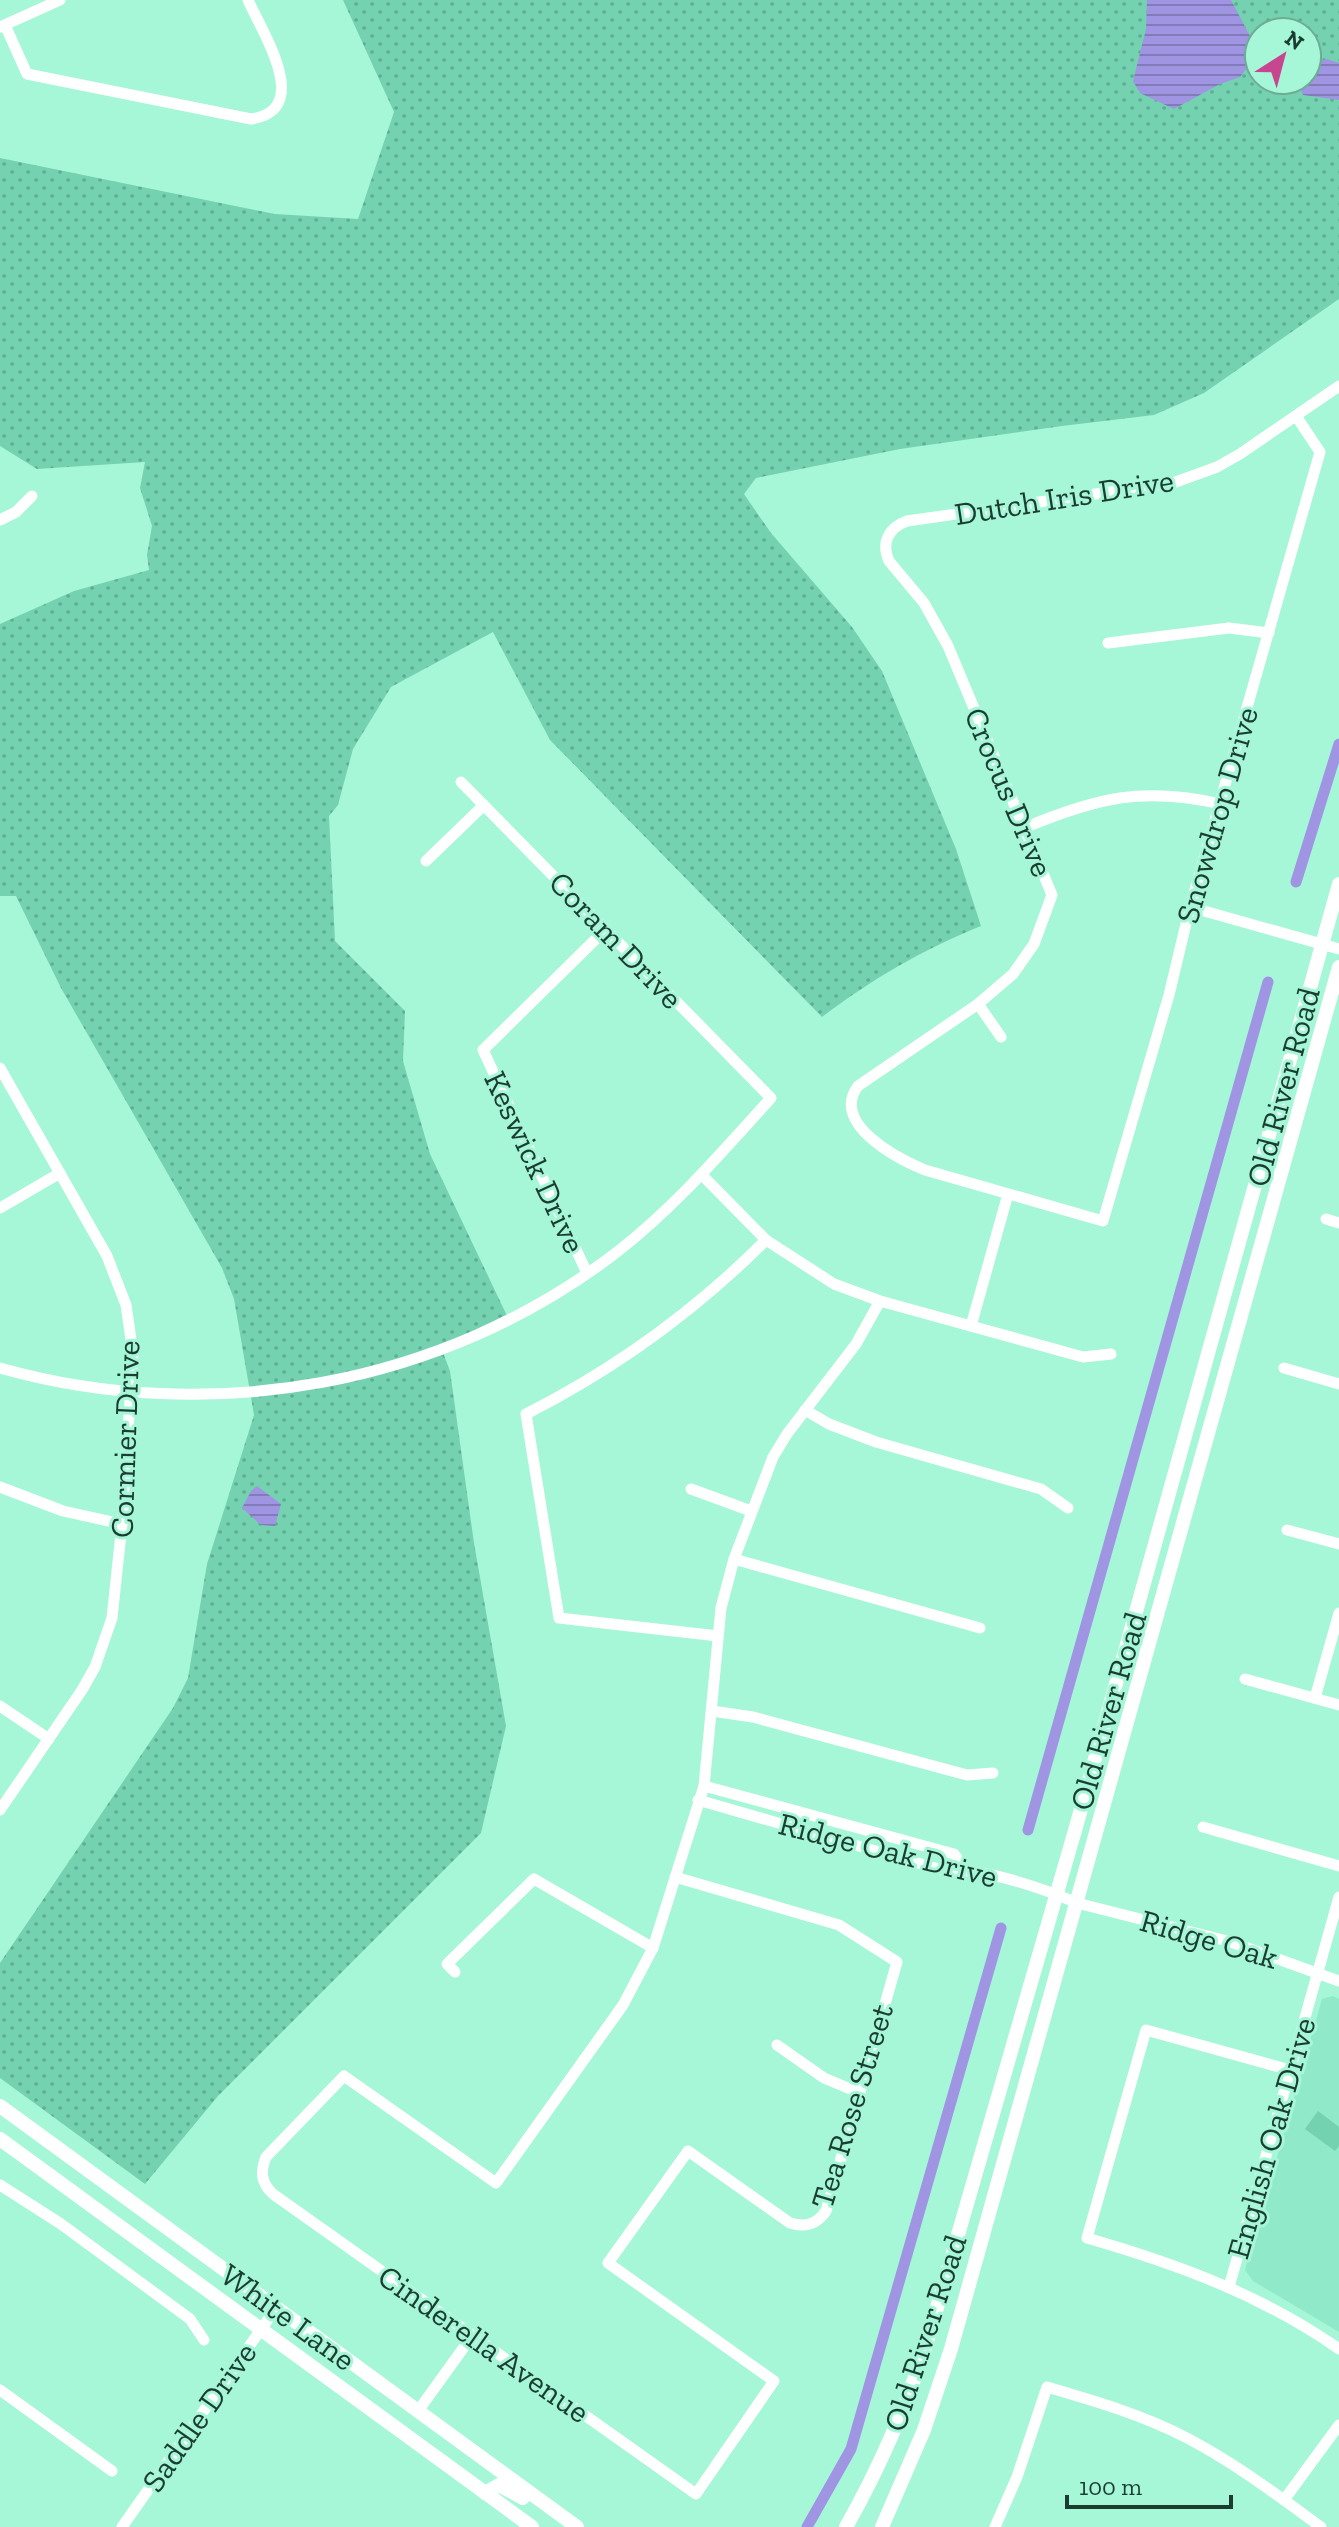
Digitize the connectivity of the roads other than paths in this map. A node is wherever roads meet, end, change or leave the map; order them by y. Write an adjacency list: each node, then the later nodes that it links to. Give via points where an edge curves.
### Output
1 (60, 0): 3 (street)
2 (248, 0): 3 (street, via 283,79 277,107 260,118 27,74)
3 (2, 26)
4 (1339, 386): 5 (street, Dutch Iris Drive)
5 (1296, 416): 8 (street, Dutch Iris Drive, via 1217,467 1173,483); 9 (street, Snowdrop Drive, via 1320,452)
6 (32, 496): 7 (street)
7 (0, 520)
8 (907, 521): 14 (street, Crocus Drive, via 887,536 885,553 938,626)
9 (1269, 633): 10 (street, via 1229,628); 12 (street, Snowdrop Drive)
10 (1108, 643)
11 (461, 782): 13 (street, Coram Drive)
12 (1221, 804): 14 (street, via 1168,795 1121,797 1070,809); 17 (street, Snowdrop Drive)
13 (484, 805): 15 (street); 18 (street, Coram Drive)
14 (1024, 828): 22 (street, Crocus Drive, via 1052,895 1025,960)
15 (426, 861)
16 (1339, 884): 19 (main road, Old River Road)
17 (1190, 907): 19 (street); 27 (street, Snowdrop Drive, via 1103,1221)
18 (606, 929): 26 (street, Coram Drive, via 771,1098); 32 (street, Keswick Drive, via 483,1050)
19 (1321, 944): 20 (street); 66 (main road, Old River Road)
20 (1339, 949)
21 (1339, 967): 68 (main road, Old River Road)
22 (978, 1004): 23 (street); 27 (street, Crocus Drive, via 858,1086 850,1102 855,1121 908,1163)
23 (1001, 1037)
24 (0, 1068): 25 (street, Cormier Drive)
25 (60, 1173): 28 (street); 39 (street, Cormier Drive, via 118,1280 130,1327)
26 (702, 1175): 31 (street); 32 (street)
27 (1008, 1194): 34 (street)
28 (0, 1208)
29 (1326, 1219): 30 (street)
30 (1339, 1223)
31 (766, 1240): 33 (street, via 834,1284); 51 (street, via 667,1329 599,1375 526,1414 559,1618)
32 (587, 1273): 39 (street, via 485,1331 381,1370 250,1393)
33 (880, 1301): 34 (street); 40 (street, via 856,1344)
34 (971, 1326): 35 (street, via 1083,1357)
35 (1111, 1354)
36 (0, 1368): 39 (street)
37 (1284, 1368): 38 (street)
38 (1339, 1384)
39 (133, 1393): 45 (street, Cormier Drive)
40 (805, 1410): 43 (street, via 864,1439 1041,1489); 44 (street, via 773,1457)
41 (0, 1487): 45 (street, via 63,1511)
42 (691, 1489): 44 (street)
43 (1068, 1508)
44 (751, 1511): 48 (street)
45 (122, 1524): 57 (street, Cormier Drive, via 117,1592 105,1643)
46 (1287, 1530): 47 (street)
47 (1339, 1544)
48 (734, 1559): 50 (street); 51 (street)
49 (1339, 1613): 53 (street)
50 (980, 1628)
51 (718, 1636): 56 (street)
52 (1245, 1679): 53 (street)
53 (1315, 1698): 54 (street)
54 (1339, 1705)
55 (0, 1706): 57 (street)
56 (712, 1711): 58 (street, via 753,1717 967,1775); 59 (street)
57 (49, 1739): 61 (street, Cormier Drive)
58 (993, 1773)
59 (704, 1786): 60 (street); 64 (street, Ridge Oak Drive, via 954,1854)
60 (698, 1800): 64 (street, Ridge Oak Drive, via 949,1872); 65 (street)
61 (0, 1810)
62 (1203, 1827): 63 (street)
63 (1339, 1866)
64 (965, 1869): 66 (street, Ridge Oak Drive)
65 (675, 1877): 69 (street); 75 (street, Tea Rose Street, via 839,1925 897,1962)
66 (1055, 1894): 68 (street, Ridge Oak Drive); 98 (main road, Old River Road, via 920,2365 890,2443)
67 (1339, 1897): 71 (street, English Oak Drive)
68 (1077, 1903): 71 (street, Ridge Oak, via 1231,1942); 99 (main road, Old River Road, via 936,2398)
69 (653, 1948): 70 (street, via 534,1879 447,1964); 84 (street, Cinderella Avenue, via 623,2005 496,2183 344,2076 266,2157 263,2182 273,2194)
70 (455, 1972)
71 (1318, 1972): 72 (street, Ridge Oak); 74 (street, English Oak Drive)
72 (1339, 1981)
73 (777, 2045): 75 (street, via 824,2078)
74 (1290, 2070): 81 (street, English Oak Drive); 81 (street, via 1146,2030 1087,2238)
75 (860, 2093): 92 (street, Tea Rose Street, via 821,2219 806,2226 787,2221 688,2151 608,2263 774,2381)
76 (0, 2106): 79 (main road, White Lane)
77 (0, 2119): 79 (main road, via 32,2142)
78 (0, 2139): 83 (main road, White Lane)
79 (51, 2144): 82 (main road, White Lane)
80 (0, 2185): 85 (street, via 190,2319)
81 (1229, 2287): 86 (street)
82 (276, 2308): 83 (street, Saddle Drive); 88 (main road, White Lane)
83 (261, 2329): 91 (main road, White Lane); 95 (street, Saddle Drive)
84 (472, 2336): 88 (street); 92 (street, Cinderella Avenue)
85 (204, 2340)
86 (1339, 2349)
87 (0, 2390): 90 (street)
88 (418, 2411): 94 (main road, White Lane)
89 (1339, 2425): 93 (street)
90 (112, 2471)
91 (485, 2493): 94 (main road, via 499,2485 546,2514); 96 (main road, White Lane)
92 (696, 2494)
93 (1284, 2500): 100 (street, via 1184,2437 1120,2409 1047,2387); 101 (street)
94 (562, 2516): 97 (main road, White Lane)
95 (122, 2527)
96 (532, 2527)
97 (577, 2527)
98 (846, 2527)
99 (882, 2527)
100 (995, 2527)
101 (1321, 2527)

